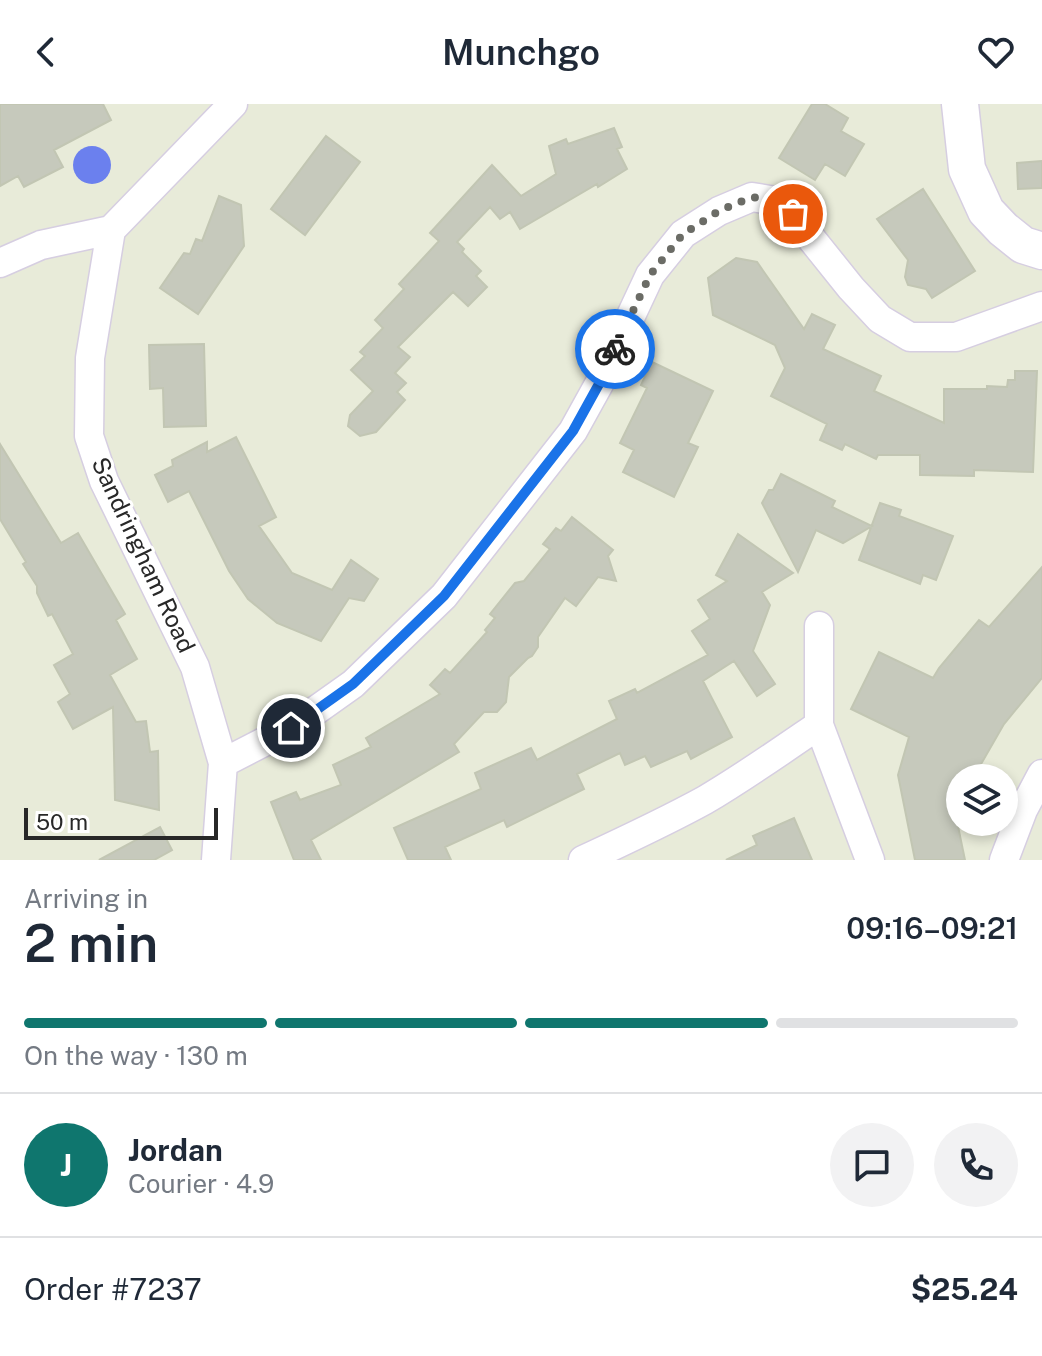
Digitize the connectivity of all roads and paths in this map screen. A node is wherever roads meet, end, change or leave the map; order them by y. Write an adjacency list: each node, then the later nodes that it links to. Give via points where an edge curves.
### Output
1 (233, 104): 3 (street)
2 (960, 104): 4 (street, via 967,169 986,211 1023,245)
3 (111, 230): 5 (street, via 41,245); 9 (street, Sandringham Road, via 90,358 89,436 109,492 195,667)
4 (1042, 251)
5 (0, 263)
6 (1042, 306): 9 (street, via 956,337 910,337 880,319 782,202 752,197 719,211 683,234 650,275 573,431 444,596 353,684 291,728)
7 (819, 626): 8 (street)
8 (819, 725): 12 (street, via 706,799); 13 (street)
9 (223, 763): 11 (street, Sandringham Road)
10 (1042, 774): 14 (street)
11 (216, 860)
12 (583, 860)
13 (870, 860)
14 (1004, 860)

